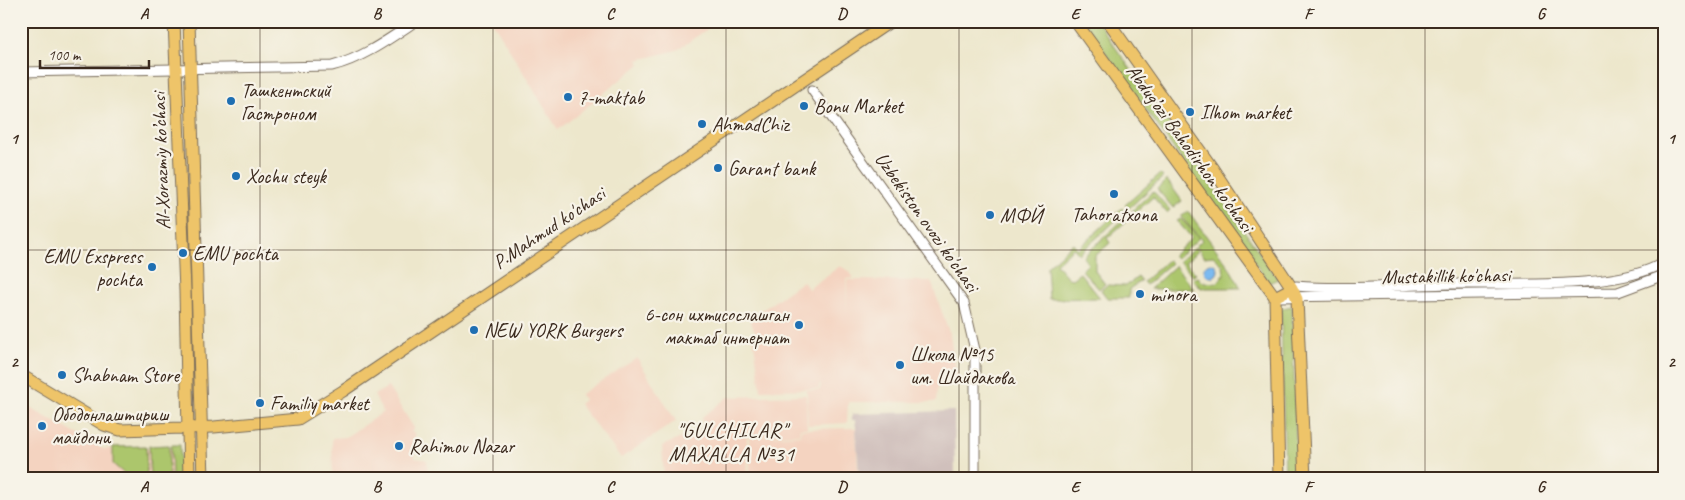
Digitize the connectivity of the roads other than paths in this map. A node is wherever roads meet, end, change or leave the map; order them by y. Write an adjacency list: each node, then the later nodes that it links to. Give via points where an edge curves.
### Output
1 (174, 21): 7 (main road, Al-Xorazmiy ko’chasi)
2 (189, 21): 8 (main road, Al-Xorazmiy ko’chasi)
3 (416, 21): 8 (street, via 370,51 349,62 332,66)
4 (891, 21): 16 (main road, P.Mahmud ko'chasi, via 298,419)
5 (1075, 21): 14 (main road, Abdug’ozi Bahodirhon ko’chasi)
6 (1108, 21): 13 (main road, Abdug’ozi Bahodirhon ko’chasi, via 1213,169)
7 (176, 70): 8 (street); 9 (street); 17 (main road, Al-Xorazmiy ko’chasi)
8 (190, 70): 16 (main road, Al-Xorazmiy ko’chasi)
9 (21, 72)
10 (812, 90): 20 (street, Uzbekiston ovozi ko'chasi, via 964,303 975,350)
11 (1664, 262): 13 (street, Mustakillik ko'chasi, via 1652,270 1618,278 1533,284 1296,286)
12 (1664, 275): 13 (street, Mustakillik ko'chasi, via 1618,292)
13 (1294, 292): 14 (main road); 22 (main road, Abdug’ozi Bahodirhon ko’chasi, via 1299,321)
14 (1275, 297): 21 (main road)
15 (21, 375): 17 (main road, P.Mahmud ko'chasi, via 104,425 120,430)
16 (202, 427): 17 (main road, P.Mahmud ko'chasi); 19 (main road, Al-Xorazmiy ko’chasi)
17 (187, 428): 18 (main road, Al-Xorazmiy ko’chasi)
18 (189, 479)
19 (203, 479)
20 (975, 479)
21 (1279, 479)
22 (1305, 479)

